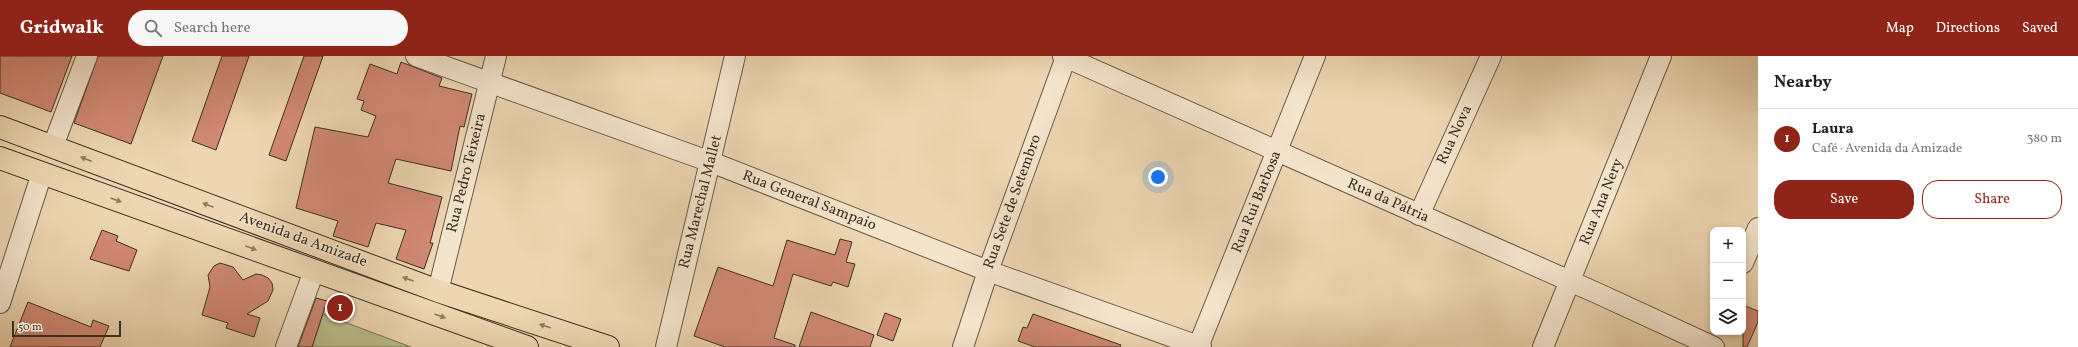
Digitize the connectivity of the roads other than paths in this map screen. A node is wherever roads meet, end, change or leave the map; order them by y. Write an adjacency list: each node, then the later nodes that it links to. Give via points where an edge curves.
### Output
1 (87, 56): 11 (street)
2 (416, 56): 9 (street, Rua General Sampaio)
3 (496, 56): 9 (street, Rua Pedro Teixeira)
4 (735, 56): 14 (street, Rua Marechal Mallet)
5 (1315, 56): 12 (street, Rua Rui Barbosa)
6 (1492, 56): 17 (street, Rua Nova)
7 (1661, 56): 23 (street, Rua Ana Nery)
8 (1064, 57): 12 (street, Rua da Pátria); 22 (street, Rua Sete de Setembro)
9 (489, 82): 14 (street, Rua General Sampaio); 24 (street, Rua Pedro Teixeira)
10 (0, 128): 11 (main road, Avenida da Amizade)
11 (53, 146): 16 (main road, Avenida da Amizade, one-way to 11)
12 (1277, 151): 17 (street, Rua da Pátria); 33 (street, Rua Rui Barbosa)
13 (0, 158): 15 (main road, Avenida da Amizade)
14 (711, 162): 22 (street, Rua General Sampaio); 31 (street, Rua Marechal Mallet)
15 (42, 173): 19 (main road, Avenida da Amizade, one-way to 19); 25 (street)
16 (230, 213): 19 (main road); 24 (main road, Avenida da Amizade, one-way to 16)
17 (1419, 215): 23 (street, Rua da Pátria)
18 (1758, 228): 20 (street)
19 (225, 238): 21 (main road, Avenida da Amizade, one-way to 21)
20 (1746, 256)
21 (314, 271): 28 (street); 29 (main road, Avenida da Amizade, one-way to 29)
22 (988, 271): 32 (street, Rua Sete de Setembro); 33 (street, Rua General Sampaio)
23 (1569, 282): 27 (street, Rua da Pátria); 34 (street, Rua Ana Nery)
24 (438, 290): 26 (main road, Avenida da Amizade, one-way to 24)
25 (0, 303)
26 (575, 341): 30 (main road, Avenida da Amizade)
27 (1712, 341)
28 (286, 347)
29 (527, 347)
30 (608, 347)
31 (666, 347)
32 (963, 347)
33 (1199, 347)
34 (1543, 347)

